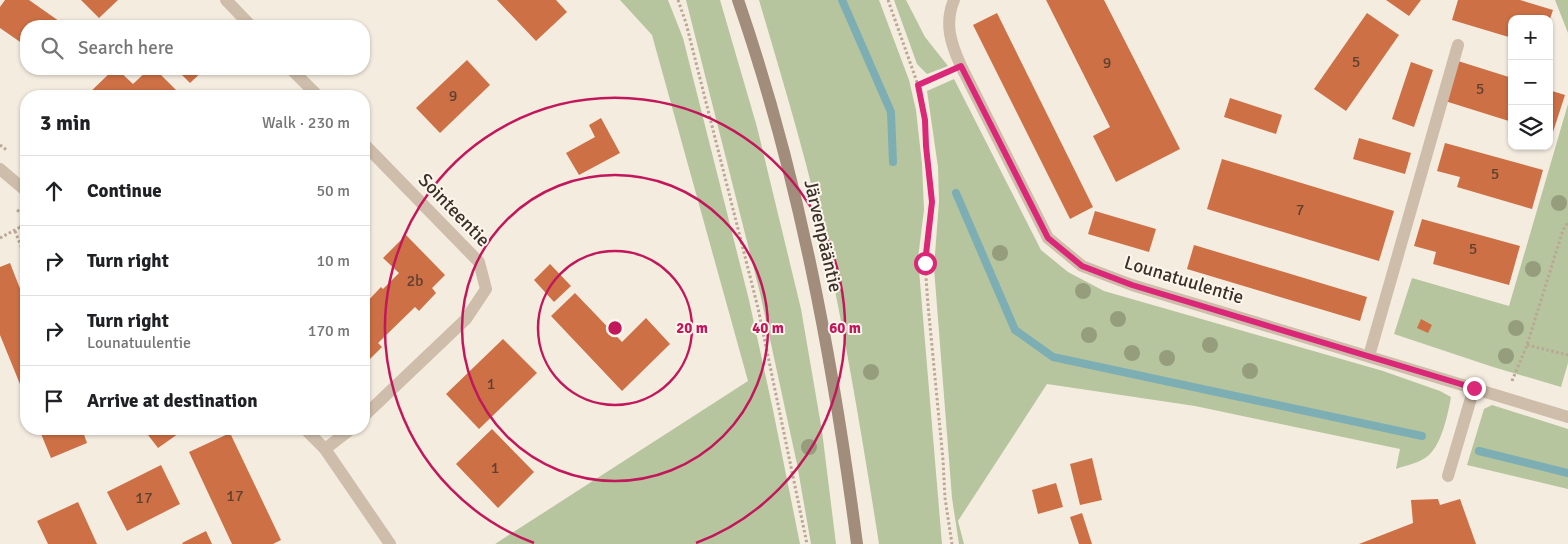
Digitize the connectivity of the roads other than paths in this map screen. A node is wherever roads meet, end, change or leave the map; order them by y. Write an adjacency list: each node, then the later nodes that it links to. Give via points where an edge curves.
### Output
1 (226, 0): 4 (street)
2 (738, 0): 20 (main road, Järvenpääntie, via 788,169 818,299 848,471)
3 (954, 0): 11 (street, Lounatuulentie, via 949,23 950,42 1048,238 1082,266 1132,285)
4 (245, 20)
5 (1458, 45): 11 (street)
6 (297, 75): 7 (street)
7 (312, 90)
8 (370, 150): 13 (street, Sointeentie, via 479,262 486,288 466,319)
9 (0, 169): 10 (street)
10 (20, 187)
11 (1369, 356): 12 (street, Lounatuulentie)
12 (1474, 388): 14 (street, Lounatuulentie); 18 (street)
13 (370, 410)
14 (1568, 417)
15 (311, 435): 17 (street)
16 (343, 435): 17 (street)
17 (325, 449): 19 (street)
18 (1448, 476)
19 (390, 544)
20 (857, 544)

